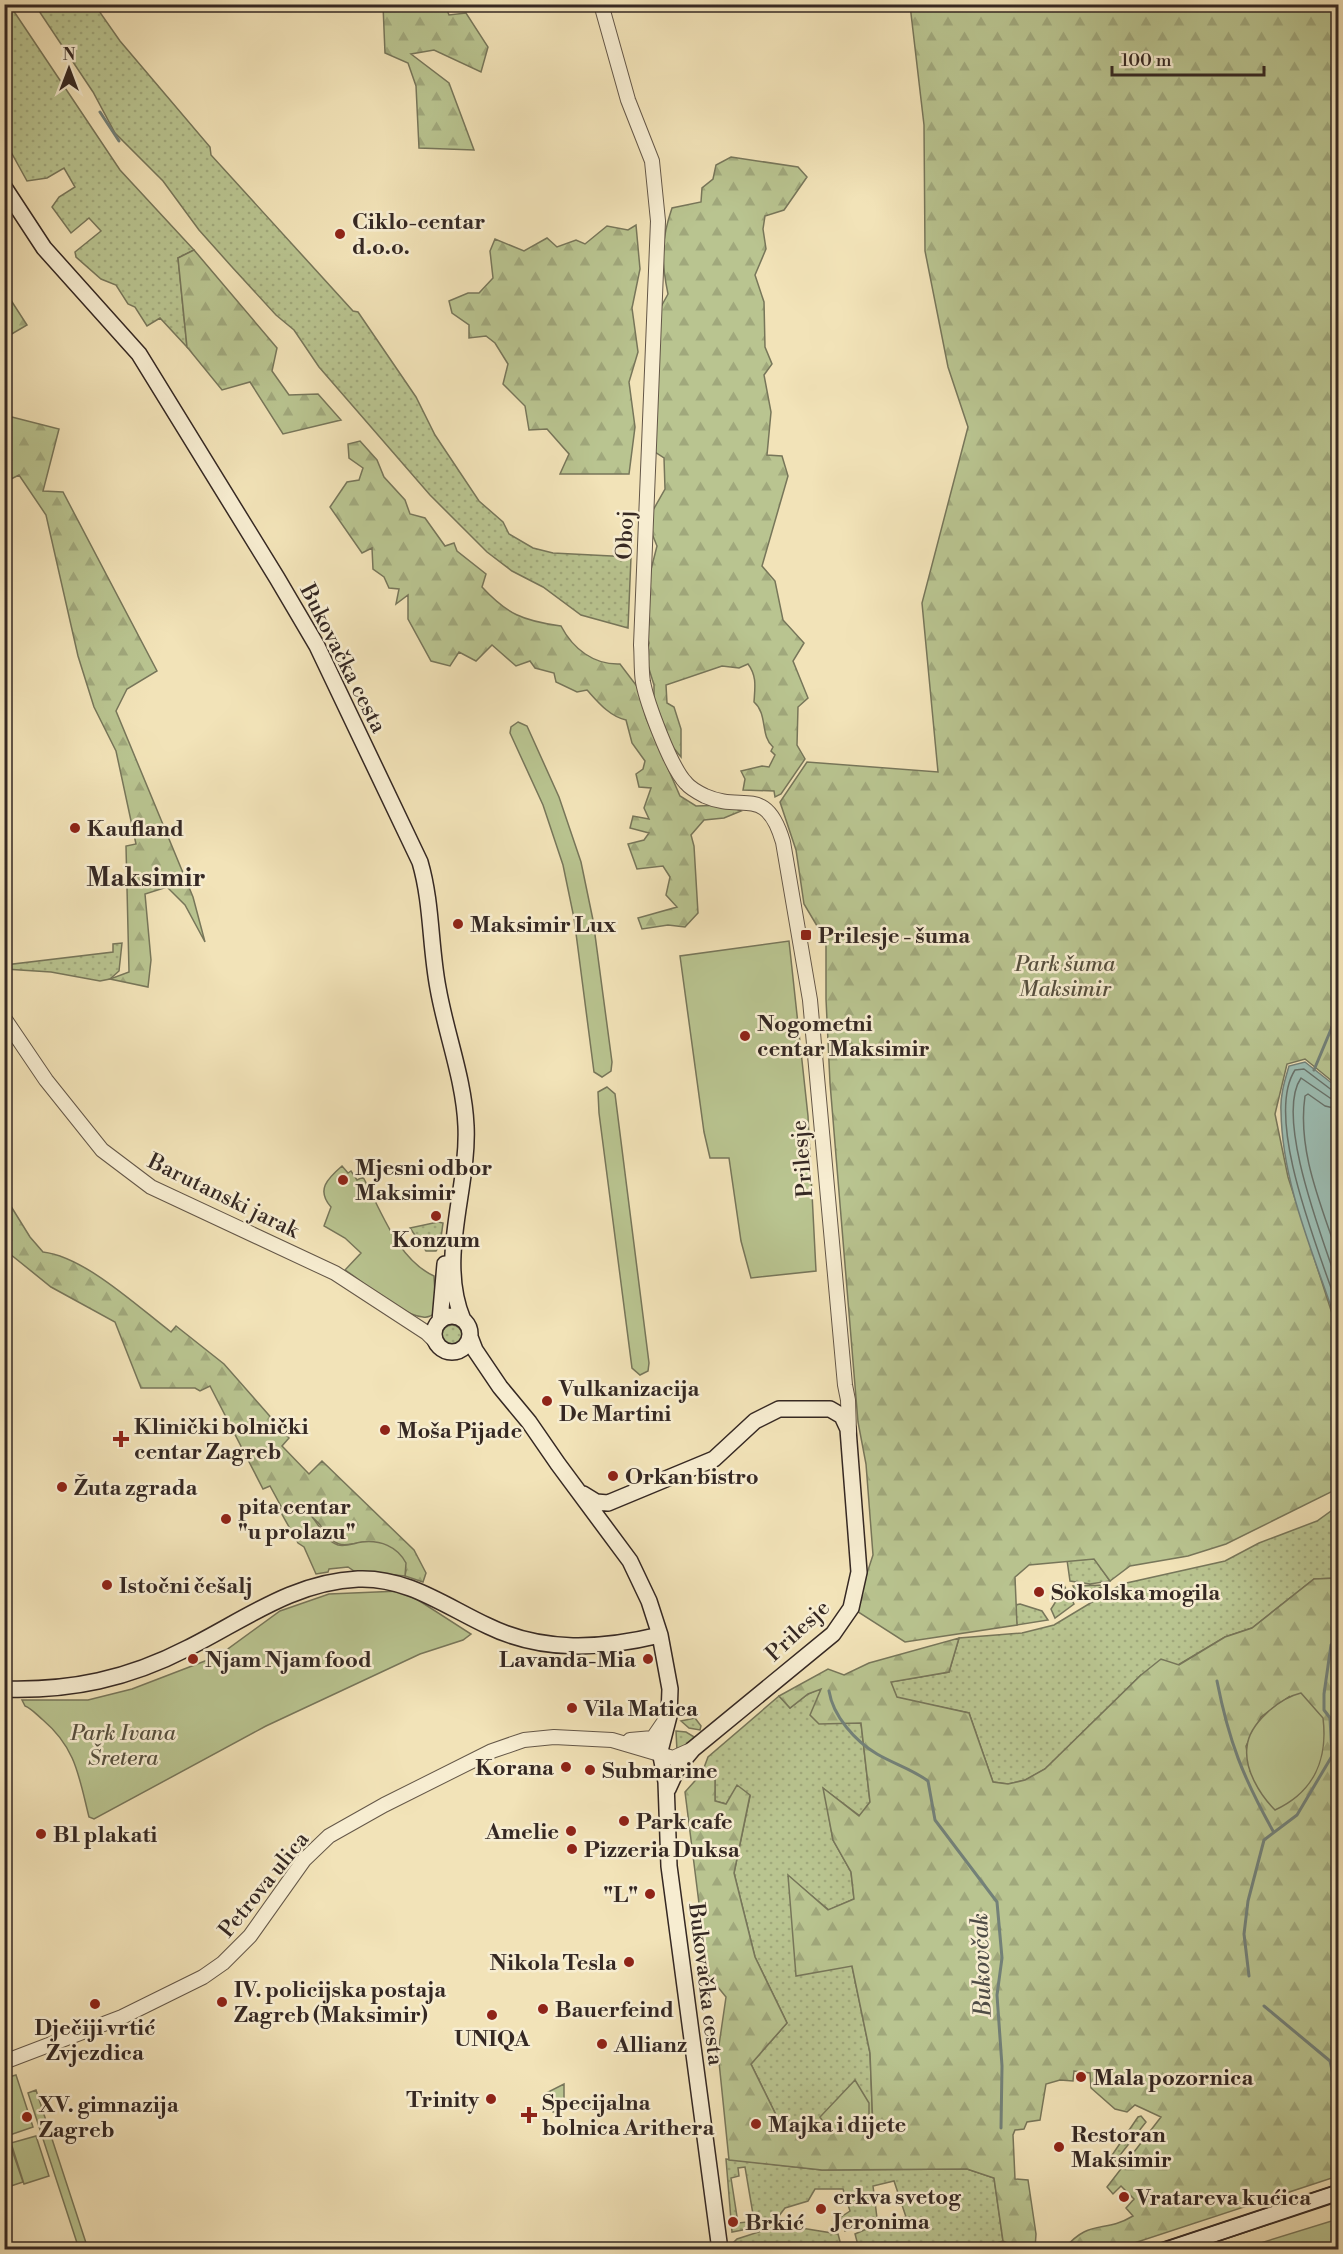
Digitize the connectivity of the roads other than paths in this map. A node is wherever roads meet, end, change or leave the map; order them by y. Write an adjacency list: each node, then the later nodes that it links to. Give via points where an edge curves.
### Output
1 (601, 4): 3 (street, Oboj, via 657,186 643,682 664,743 685,782 718,800 757,804 775,820 789,868)
2 (4, 187): 5 (main road, Bukovačka cesta, via 44,248 139,354 317,646 420,862 429,899 438,989 464,1102 465,1143)
3 (810, 1000): 12 (street, Prilesje)
4 (4, 1018): 8 (street, Barutanski jarak, via 46,1080 102,1150 127,1170 151,1187 335,1273)
5 (455, 1221): 6 (main road, Bukovačka cesta, via 453,1280); 7 (main road, Bukovačka cesta, via 445,1262)
6 (463, 1320): 7 (main road, via 449,1316); 9 (main road)
7 (440, 1321): 8 (street, via 426,1325); 10 (main road, via 435,1331)
8 (409, 1322): 10 (street, Barutanski jarak)
9 (470, 1337): 11 (main road, via 464,1347); 13 (main road, Bukovačka cesta)
10 (436, 1342): 11 (main road, via 443,1350)
11 (453, 1352): 13 (main road, Bukovačka cesta)
12 (844, 1385): 14 (street, via 839,1401); 15 (street, Prilesje)
13 (500, 1387): 16 (main road, Bukovačka cesta)
14 (824, 1408): 15 (main road, Prilesje, via 842,1416); 17 (main road, via 793,1407 770,1412 714,1459)
15 (849, 1435): 23 (main road, Prilesje, via 859,1561 851,1608 832,1634)
16 (576, 1488): 17 (main road, Bukovačka cesta, via 591,1500); 18 (main road, Bukovačka cesta)
17 (608, 1503): 18 (main road, via 603,1513)
18 (604, 1526): 19 (main road, Bukovačka cesta, via 637,1574)
19 (660, 1635): 20 (main road, via 609,1646 546,1645 489,1627 405,1585 377,1579 340,1581 292,1592 185,1650 109,1679 76,1687); 21 (main road, Bukovačka cesta)
20 (4, 1689)
21 (670, 1709): 22 (street, via 653,1738); 24 (main road, Bukovačka cesta)
22 (612, 1740): 24 (street, Petrova ulica); 26 (street, Petrova ulica, via 554,1737 518,1742 384,1805 329,1836 304,1860 250,1936 209,1973 122,2017)
23 (693, 1749): 24 (street, Prilesje, via 676,1758); 25 (main road, Prilesje)
24 (660, 1755): 25 (main road, Bukovačka cesta)
25 (668, 1789): 28 (main road, Bukovačka cesta, via 665,1821 670,1874)
26 (4, 2062)
27 (1338, 2193): 29 (main road)
28 (720, 2250)
29 (1166, 2250)

